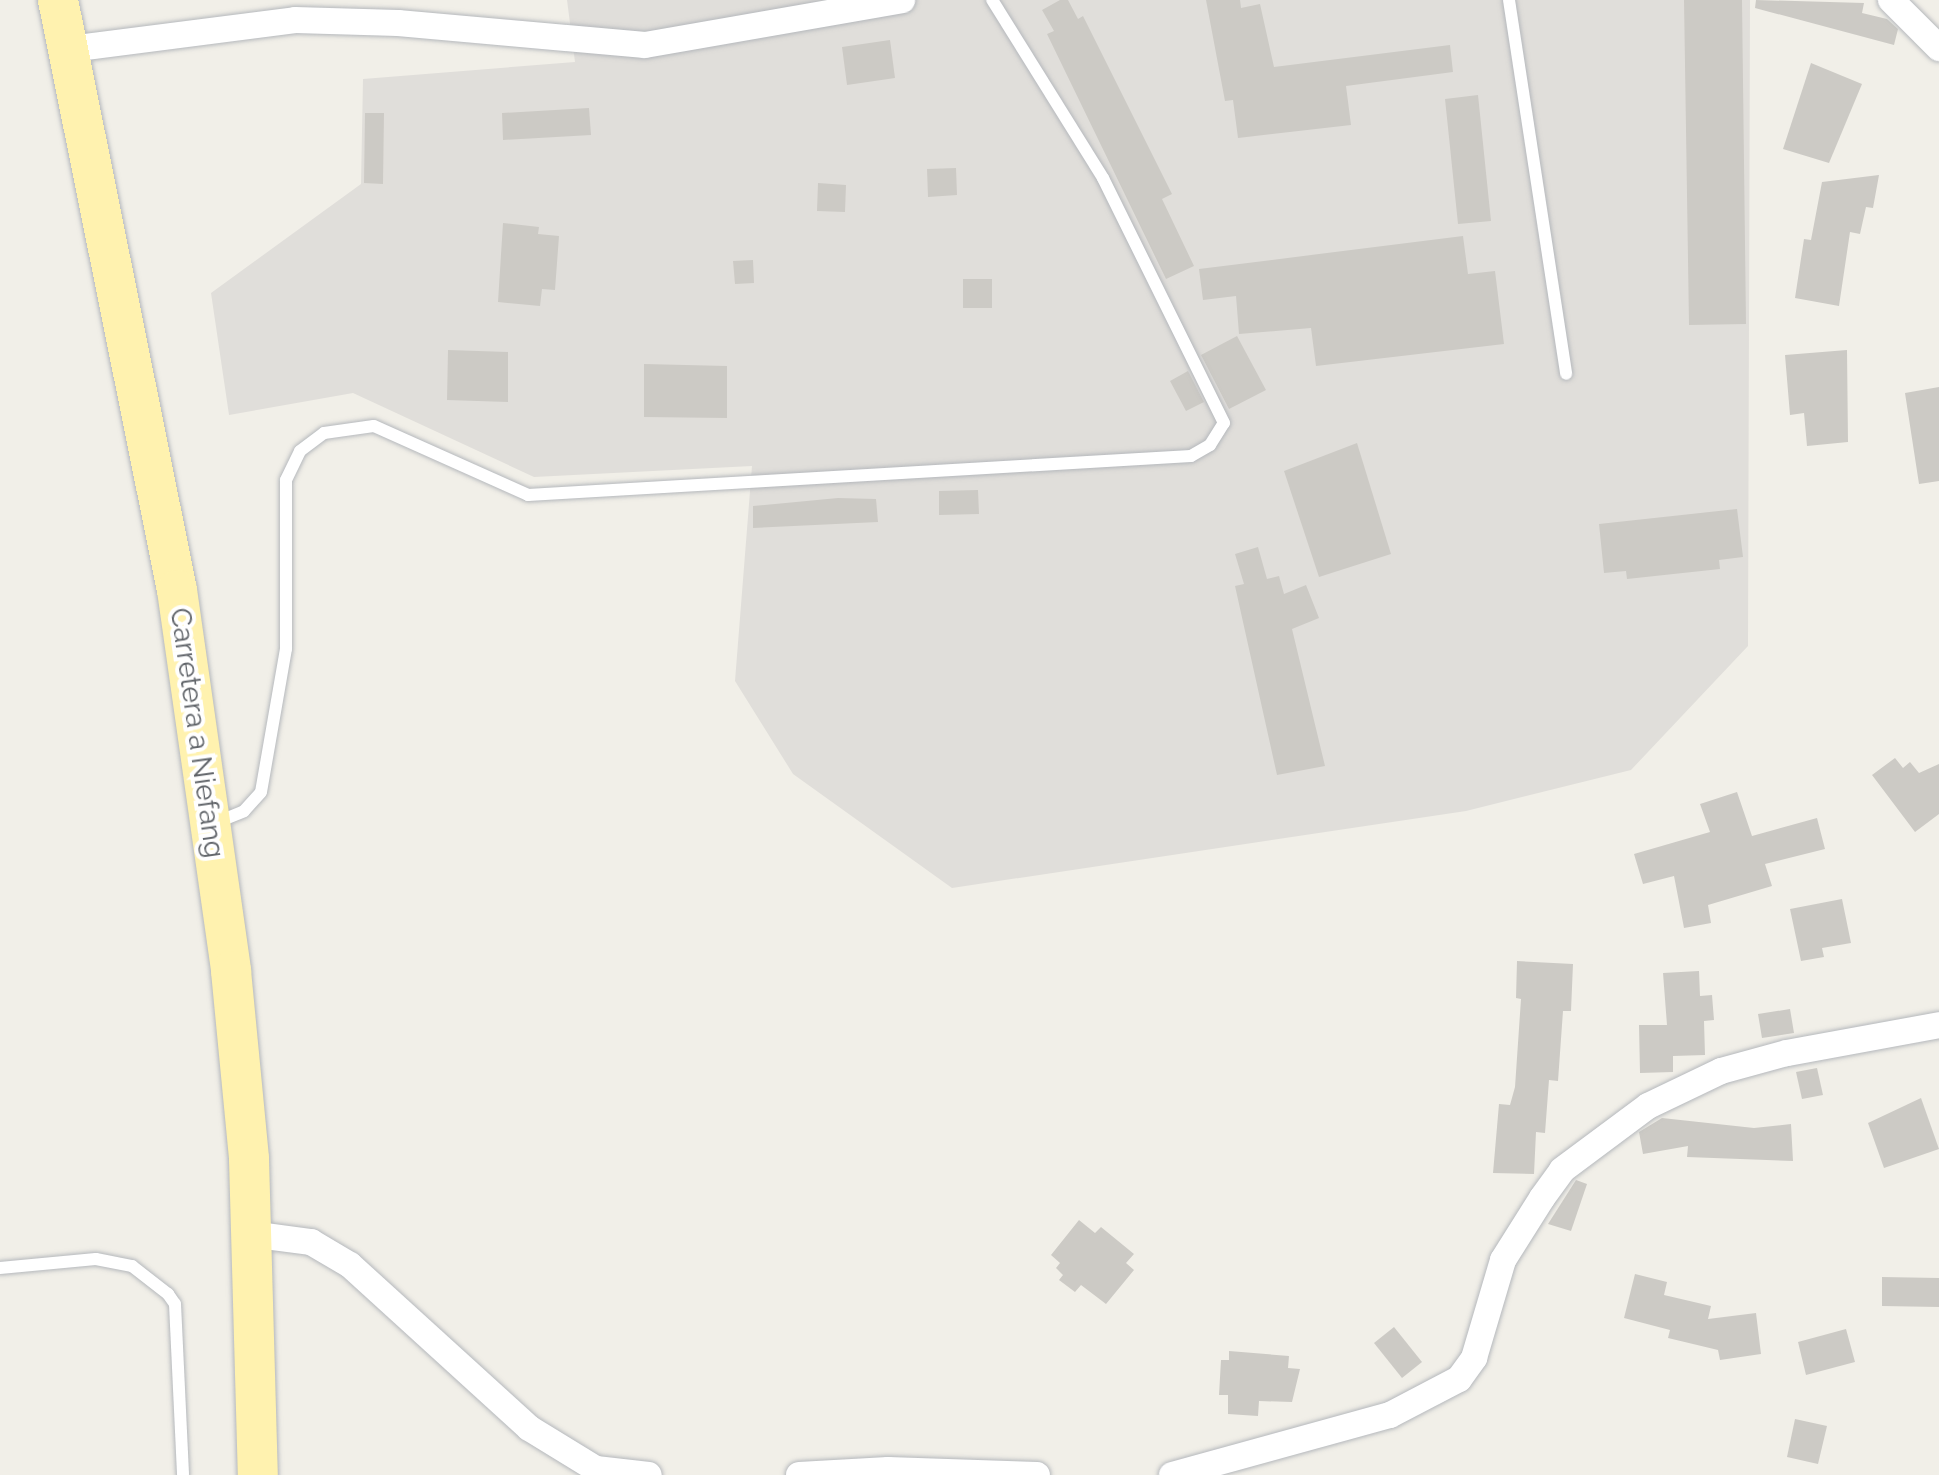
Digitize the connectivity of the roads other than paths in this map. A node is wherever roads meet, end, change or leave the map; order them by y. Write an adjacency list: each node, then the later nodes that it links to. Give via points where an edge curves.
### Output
1 (58, 0): 7 (main road, Carretera a Niefang)
2 (902, 0): 7 (street, via 645,45 398,23 295,20)
3 (992, 0): 9 (lane, via 1103,178 1204,382 1224,423 1210,445 1191,456 528,495 374,426 324,433 300,451 286,480 286,649 261,792 244,811)
4 (1509, 0): 8 (lane)
5 (1891, 0): 6 (street)
6 (1939, 48)
7 (70, 49): 9 (main road, Carretera a Niefang, via 177,590)
8 (1566, 374)
9 (210, 825): 11 (main road, Carretera a Niefang, via 231,971 249,1159)
10 (1939, 1025): 18 (street, via 1721,1071 1648,1106 1562,1170 1542,1198 1503,1260 1474,1358 1459,1379 1390,1415)
11 (250, 1234): 14 (main road, Carretera a Niefang); 15 (street, via 311,1242 350,1265 529,1428 596,1469)
12 (0, 1268): 13 (lane, via 96,1259 132,1266 168,1294 175,1304)
13 (183, 1475)
14 (258, 1475)
15 (649, 1475)
16 (799, 1475): 17 (street, via 888,1470)
17 (1037, 1475)
18 (1172, 1475)

